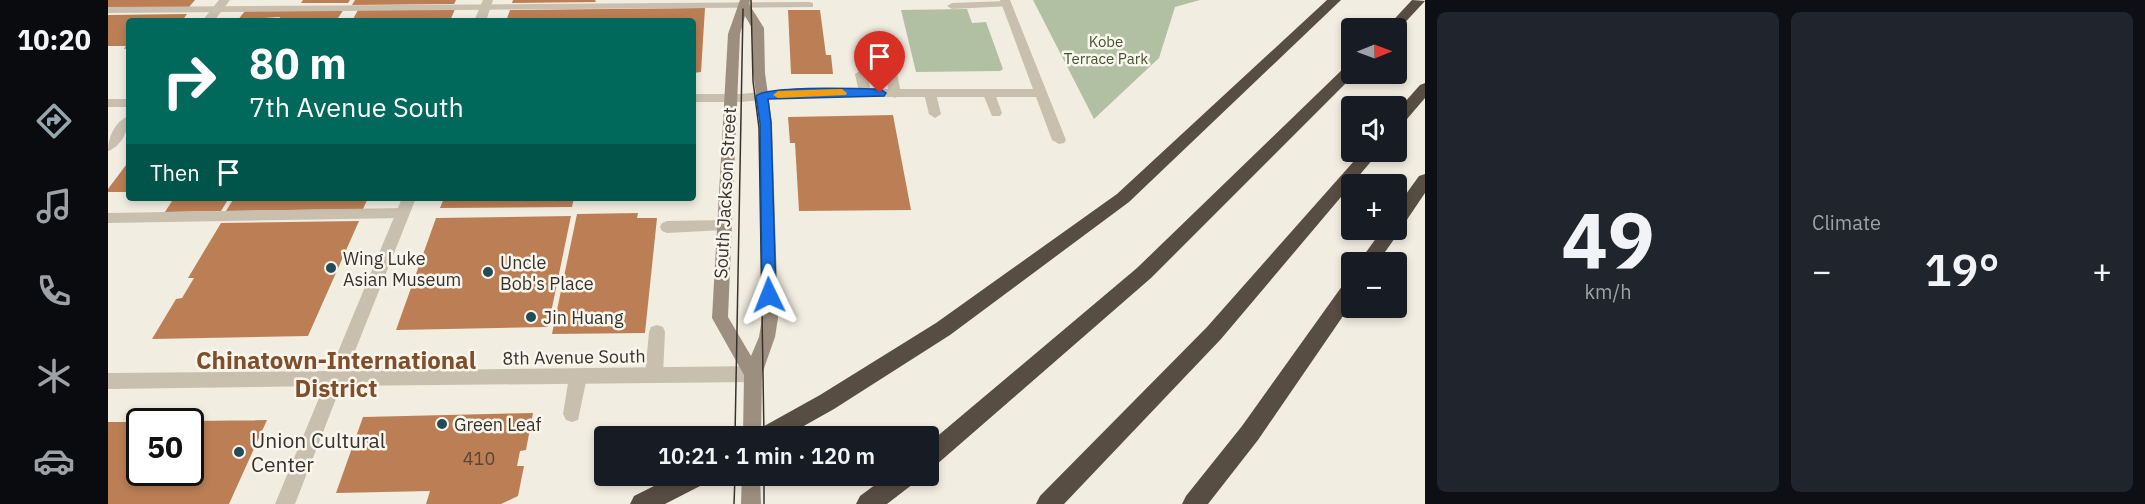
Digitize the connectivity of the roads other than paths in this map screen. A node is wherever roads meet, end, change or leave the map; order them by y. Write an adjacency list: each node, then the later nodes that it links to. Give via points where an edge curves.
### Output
1 (225, 0): 10 (street)
2 (1335, 0): 52 (highway, via 1123,198 906,353)
3 (1419, 0): 15 (highway)
4 (1006, 2): 8 (street); 22 (street)
5 (487, 3): 6 (street); 9 (street); 14 (street)
6 (745, 3): 7 (street); 25 (main road, South Jackson Street, via 758,28); 27 (main road, South Jackson Street, via 734,34)
7 (809, 5)
8 (952, 6)
9 (351, 8): 10 (street); 13 (street)
10 (218, 9): 11 (street); 12 (street)
11 (108, 10)
12 (210, 18)
13 (345, 18)
14 (481, 18)
15 (1402, 18)
16 (891, 73): 21 (street)
17 (861, 74): 20 (street)
18 (1341, 80): 53 (highway, via 1144,273)
19 (1425, 88): 30 (highway)
20 (865, 92): 21 (street); 25 (street)
21 (895, 93): 23 (street)
22 (1041, 93): 24 (street); 34 (street)
23 (930, 94): 24 (street); 32 (street)
24 (989, 94): 31 (street)
25 (762, 96): 27 (street); 45 (main road, South Jackson Street, via 766,123 770,318)
26 (696, 98): 27 (street)
27 (730, 98): 41 (main road, South Jackson Street)
28 (108, 103): 29 (street)
29 (126, 103)
30 (1407, 109)
31 (996, 113)
32 (935, 114)
33 (126, 124): 35 (street)
34 (1059, 140)
35 (108, 146)
36 (1362, 162): 61 (highway, via 1214,333)
37 (1425, 180): 39 (highway)
38 (406, 206): 40 (street); 48 (street)
39 (1407, 206)
40 (108, 218)
41 (724, 225): 42 (street); 45 (main road, South Jackson Street, via 720,318)
42 (667, 227)
43 (1341, 303): 62 (highway, via 1250,433)
44 (657, 332): 46 (street)
45 (753, 374): 46 (street, 8th Avenue South); 51 (main road, South Jackson Street)
46 (654, 375): 47 (street, 8th Avenue South)
47 (578, 377): 48 (street, 8th Avenue South); 50 (street)
48 (336, 379): 49 (street, 8th Avenue South); 57 (street)
49 (108, 381)
50 (572, 414)
51 (752, 426)
52 (784, 426)
53 (939, 449)
54 (677, 486): 58 (highway)
55 (751, 486): 59 (main road)
56 (892, 486): 60 (highway)
57 (285, 504)
58 (642, 504)
59 (751, 504)
60 (868, 504)
61 (1048, 504)
62 (1194, 504)

